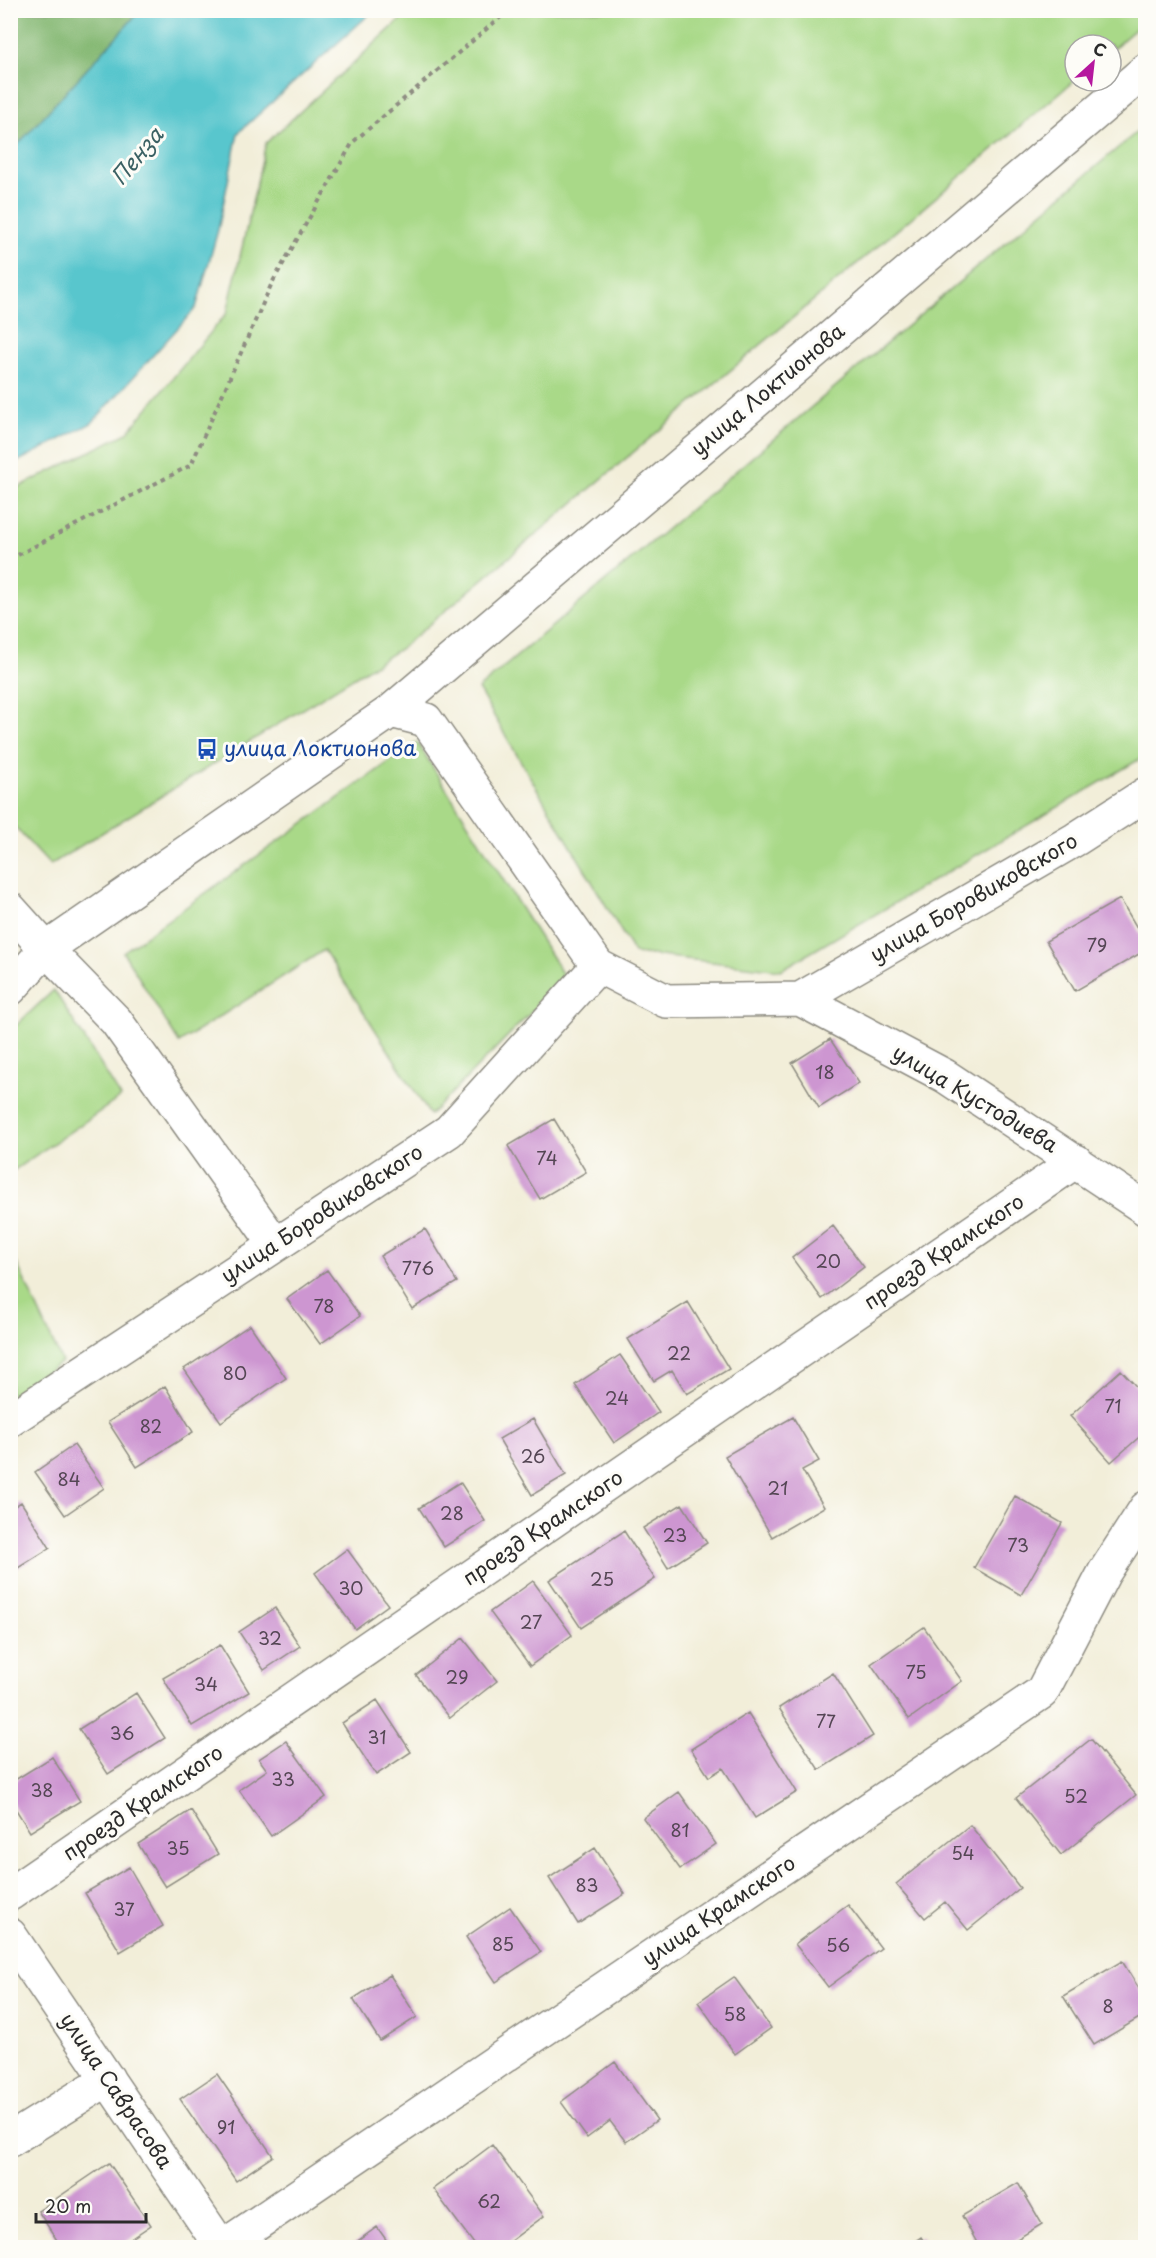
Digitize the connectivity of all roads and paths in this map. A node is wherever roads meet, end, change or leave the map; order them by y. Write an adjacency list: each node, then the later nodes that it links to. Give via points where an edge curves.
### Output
1 (509, 10): 3 (path, via 352,142 272,283 191,465)
2 (1146, 70): 4 (street, улица Локтионова)
3 (10, 559)
4 (390, 711): 7 (street, улица Локтионова); 8 (street, via 426,720)
5 (1146, 794): 10 (street, улица Боровиковского, via 1076,839)
6 (10, 909): 7 (street)
7 (46, 949): 9 (street, улица Локтионова); 13 (street, via 116,1021)
8 (598, 966): 10 (street, via 666,1001); 13 (street, улица Боровиковского, via 449,1131)
9 (10, 990)
10 (800, 999): 11 (street, улица Кустодиева, via 945,1076)
11 (1076, 1161): 12 (street, улица Кустодиева); 16 (street, проезд Крамского)
12 (1146, 1209)
13 (275, 1244): 14 (street, улица Боровиковского)
14 (10, 1420)
15 (1146, 1508): 20 (street, улица Крамского, via 1104,1573 1042,1692)
16 (10, 1894)
17 (10, 1935): 18 (street, улица Саврасова)
18 (108, 2079): 19 (street); 20 (street, улица Саврасова)
19 (10, 2140)
20 (222, 2247)

